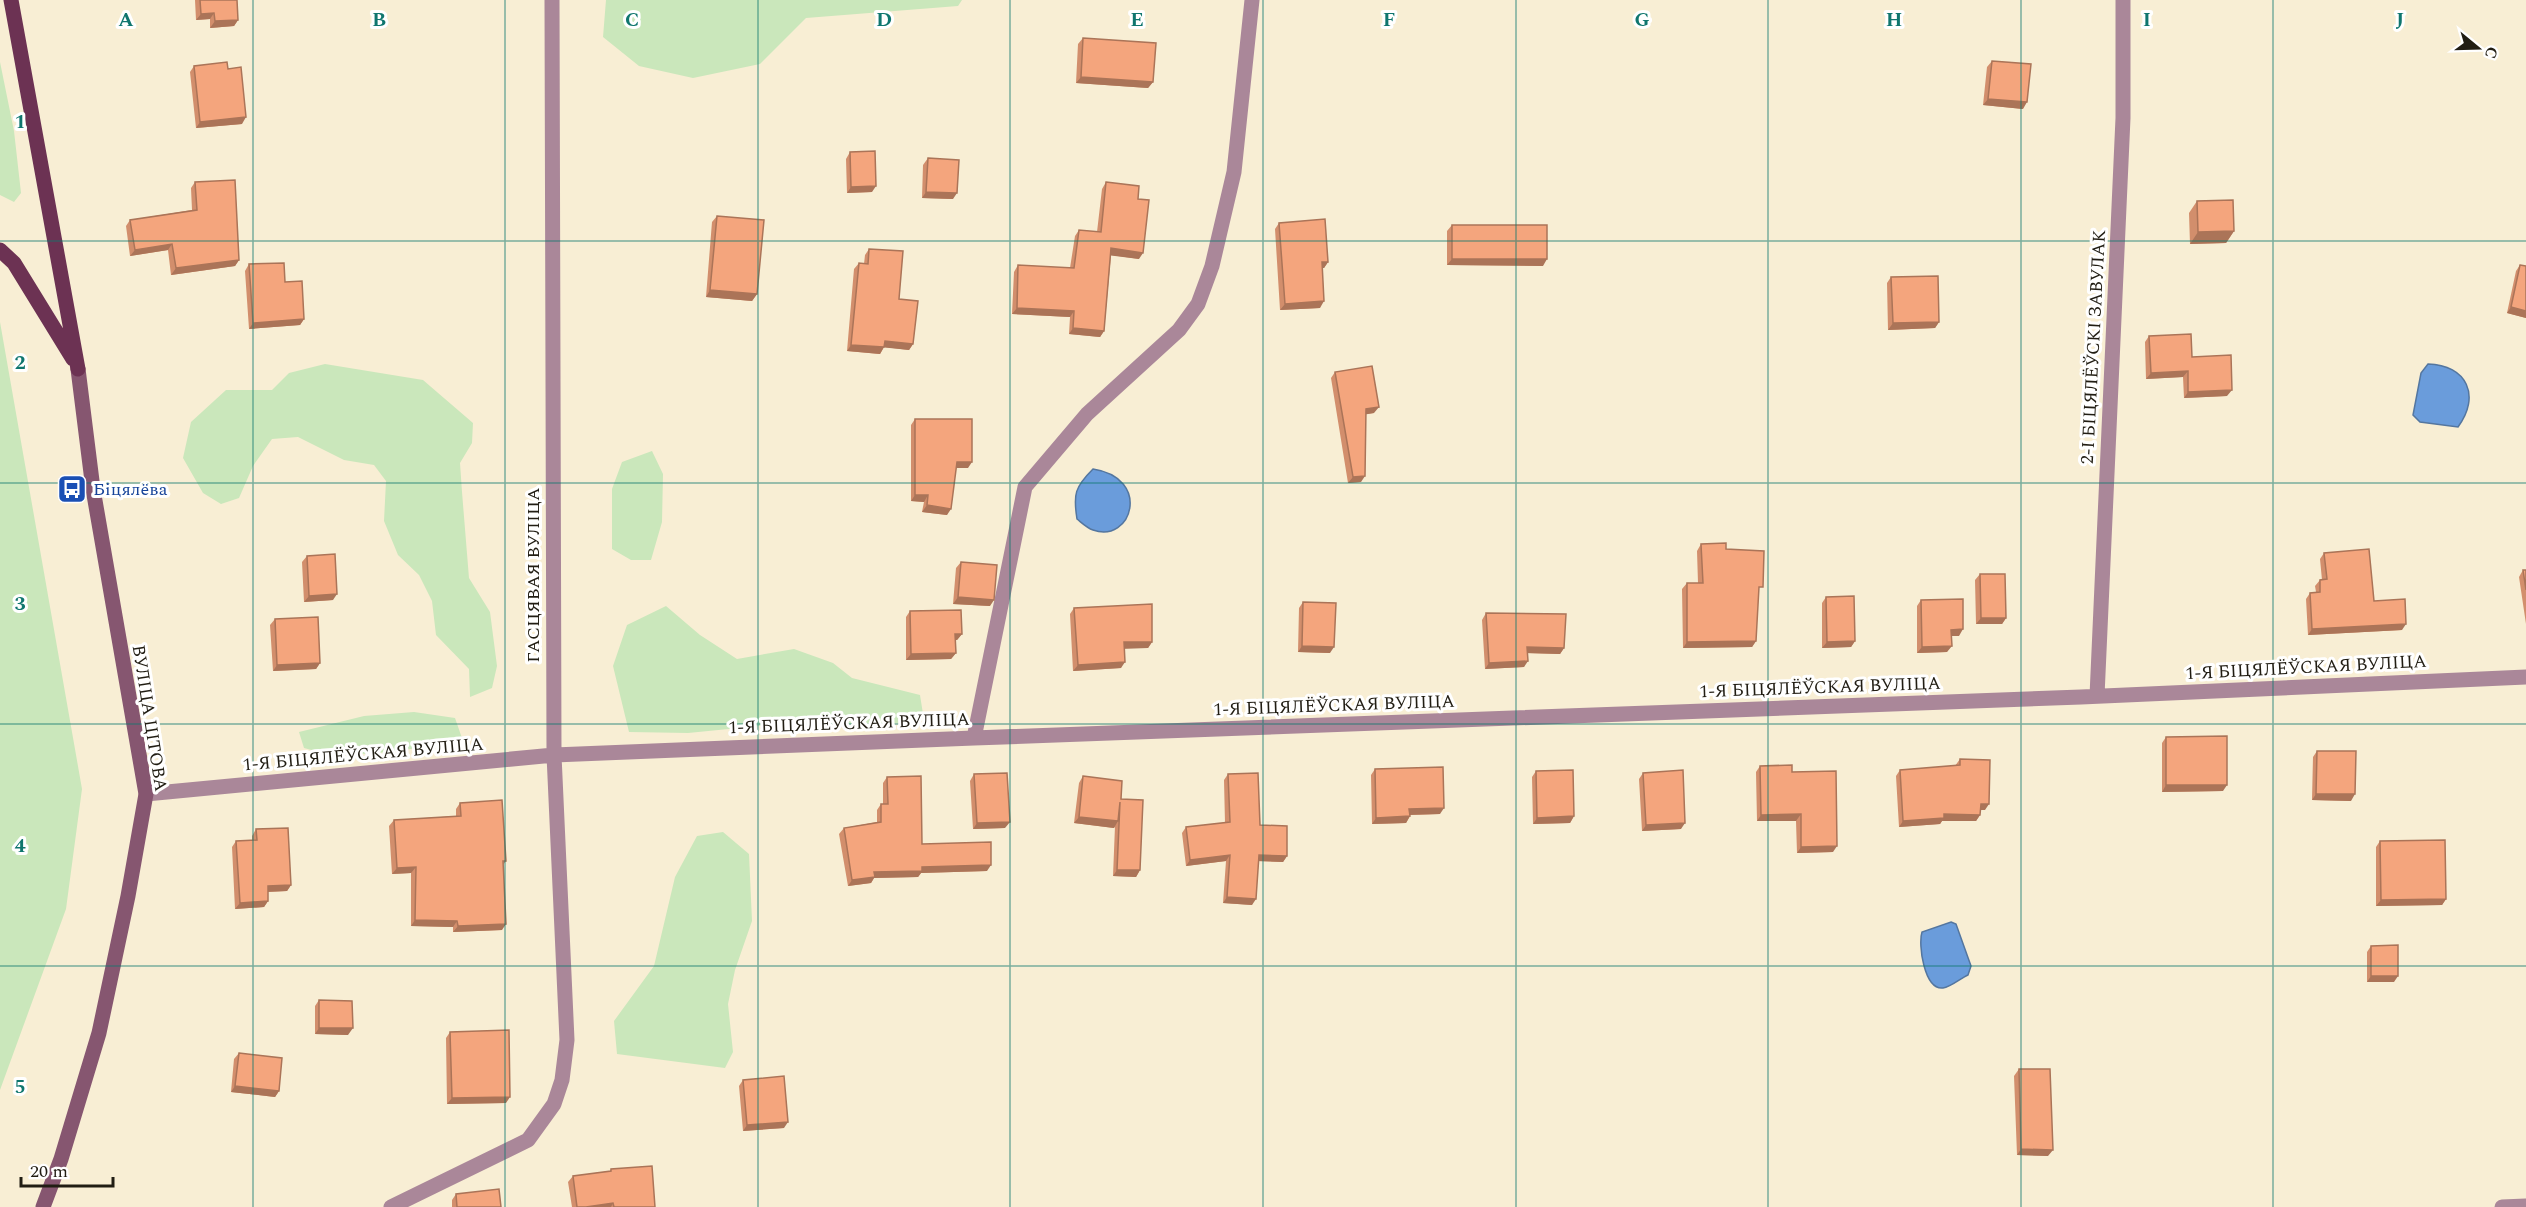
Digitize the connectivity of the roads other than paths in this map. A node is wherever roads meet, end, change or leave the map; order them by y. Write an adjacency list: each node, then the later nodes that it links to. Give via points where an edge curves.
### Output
1 (11, 0): 6 (main road)
2 (552, 0): 10 (street, ГАСЦЯВАЯ ВУЛІЦА)
3 (1252, 0): 9 (street, via 1234,172 1212,266 1198,304 1179,330 1087,414 1025,487)
4 (2123, 0): 8 (street, 2-І БІЦЯЛЁЎСКІ ЗАВУЛАК, via 2123,118)
5 (0, 250): 6 (main road, via 14,263)
6 (78, 369): 11 (main road, ВУЛІЦА ЦІТОВА, via 93,489)
7 (2526, 677): 8 (street, 1-Я БІЦЯЛЁЎСКАЯ ВУЛІЦА)
8 (2097, 696): 9 (street, 1-Я БІЦЯЛЁЎСКАЯ ВУЛІЦА)
9 (974, 738): 10 (street, 1-Я БІЦЯЛЁЎСКАЯ ВУЛІЦА)
10 (554, 755): 11 (street, 1-Я БІЦЯЛЁЎСКАЯ ВУЛІЦА); 14 (street, ГАСЦЯВАЯ ВУЛІЦА, via 567,1040 562,1080 554,1104 528,1140)
11 (146, 794): 13 (main road, ВУЛІЦА ЦІТОВА, via 99,1033)
12 (2526, 1206): 15 (street)
13 (43, 1207)
14 (391, 1207)
15 (2502, 1207)

